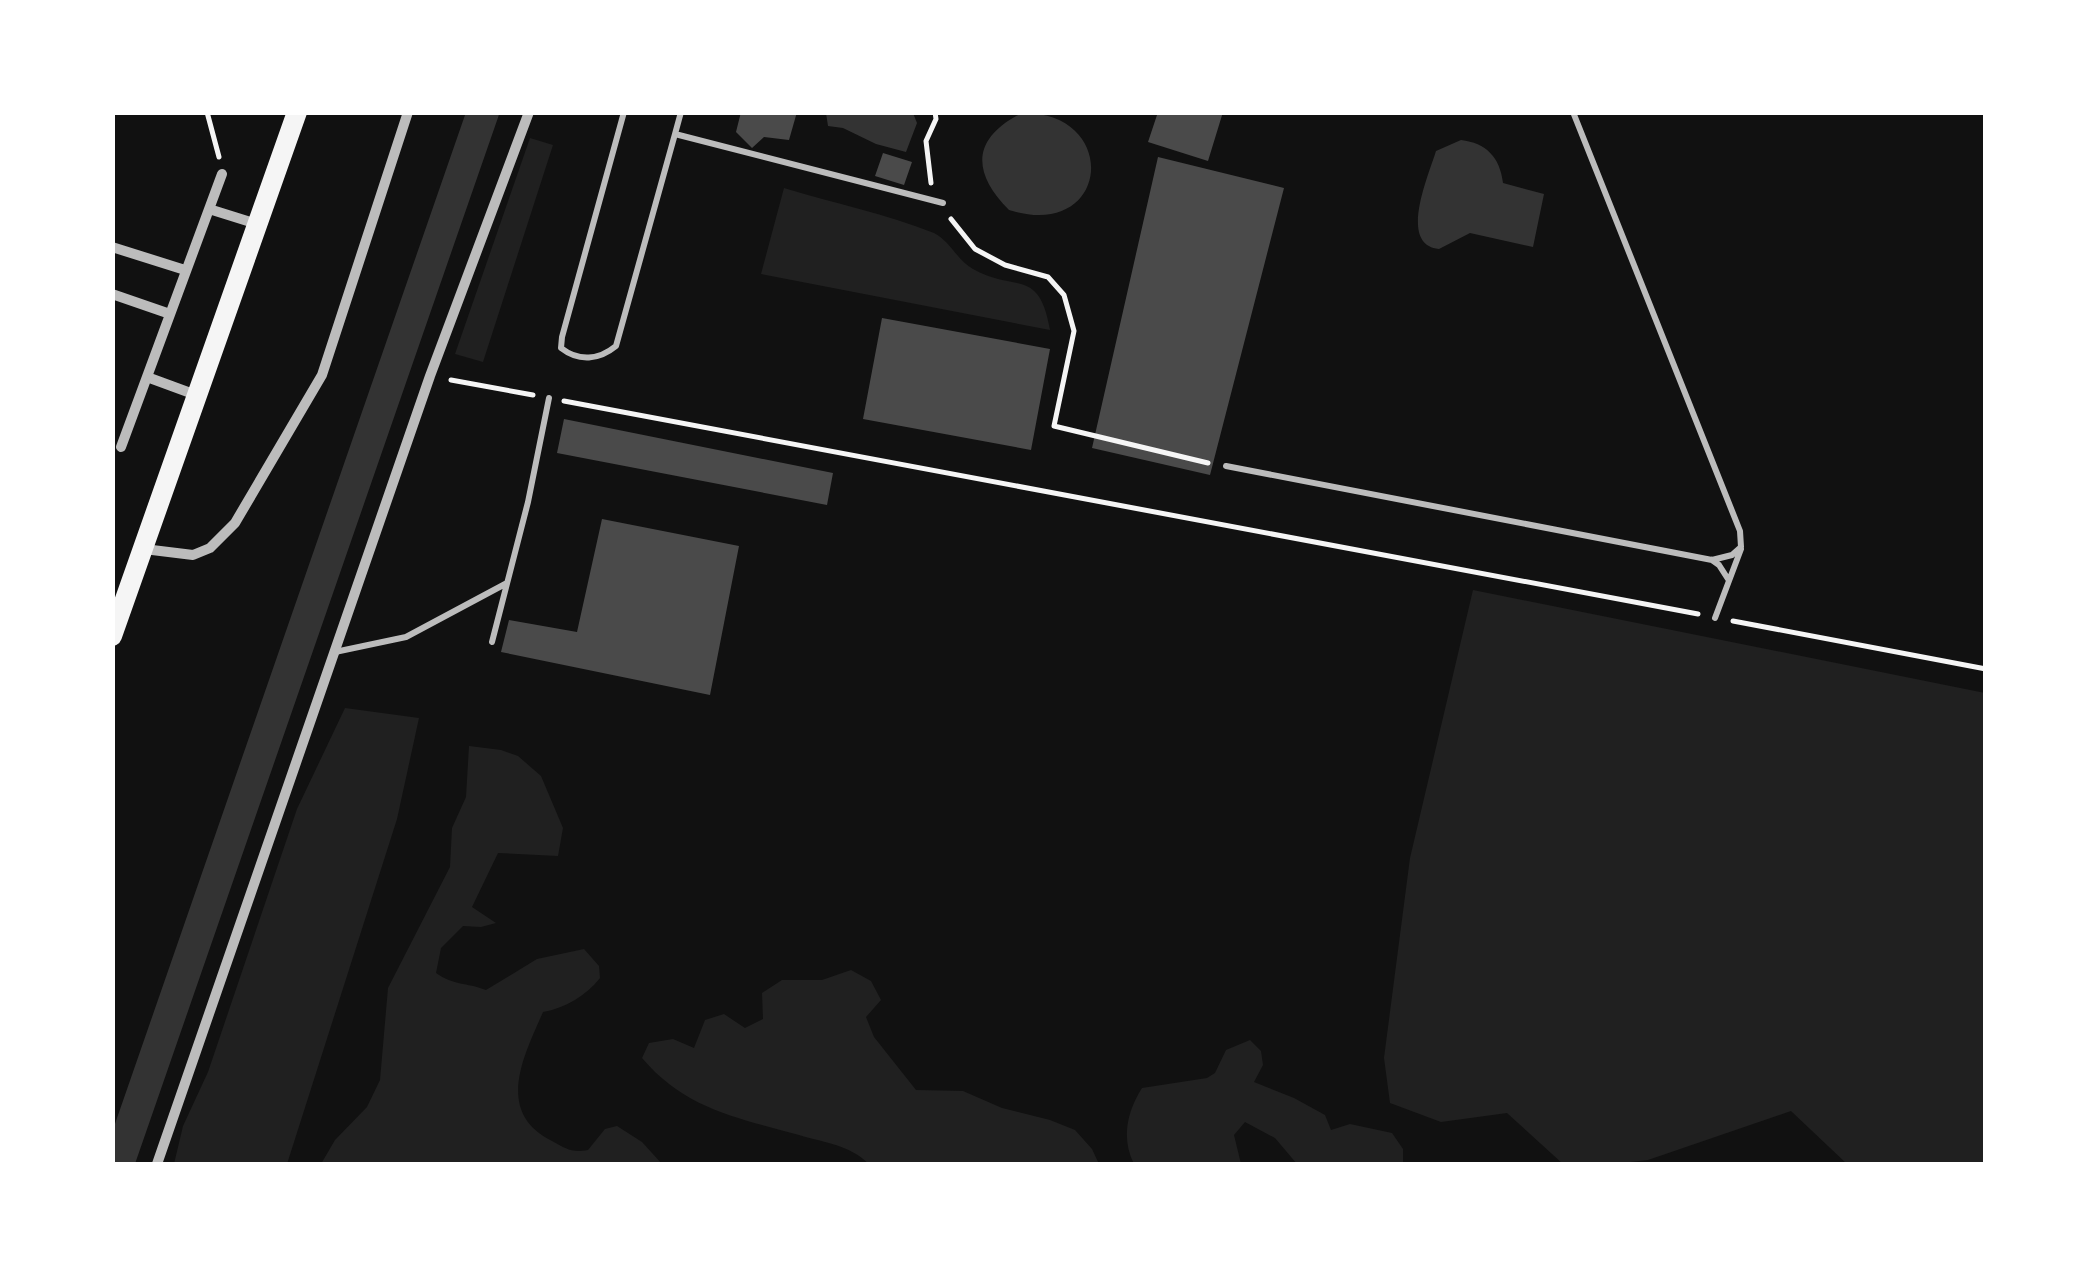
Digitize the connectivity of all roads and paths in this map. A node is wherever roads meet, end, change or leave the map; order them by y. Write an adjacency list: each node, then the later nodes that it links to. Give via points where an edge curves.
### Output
1 (207, 112): 10 (path)
2 (297, 112): 13 (main road)
3 (408, 112): 25 (street, via 322,375 235,523 210,548 192,555)
4 (529, 112): 18 (street)
5 (624, 112): 9 (lane, via 562,338 561,348 571,355 605,355 616,346)
6 (681, 112): 9 (lane)
7 (934, 112): 11 (path, via 926,160)
8 (1573, 112): 24 (lane, via 1740,531)
9 (675, 134): 11 (lane)
10 (222, 174): 12 (street)
11 (943, 203): 23 (path, via 975,249 1048,277 1064,295 1074,331 1054,426)
12 (209, 209): 13 (street); 15 (street)
13 (257, 224): 20 (main road)
14 (112, 247): 15 (street)
15 (185, 270): 17 (street)
16 (112, 294): 17 (street)
17 (170, 314): 19 (street)
18 (430, 376): 21 (path); 32 (street)
19 (147, 377): 20 (street); 22 (street)
20 (197, 396): 25 (main road)
21 (549, 398): 28 (lane); 29 (path)
22 (122, 447)
23 (1226, 466): 26 (lane)
24 (1741, 548): 26 (lane); 27 (lane)
25 (143, 549): 30 (main road)
26 (1712, 560): 27 (lane)
27 (1728, 580): 29 (lane)
28 (507, 583): 31 (lane); 32 (lane, via 406,637)
29 (1715, 618): 33 (path)
30 (112, 636)
31 (492, 642)
32 (334, 652): 34 (street)
33 (1986, 669)
34 (156, 1164)

